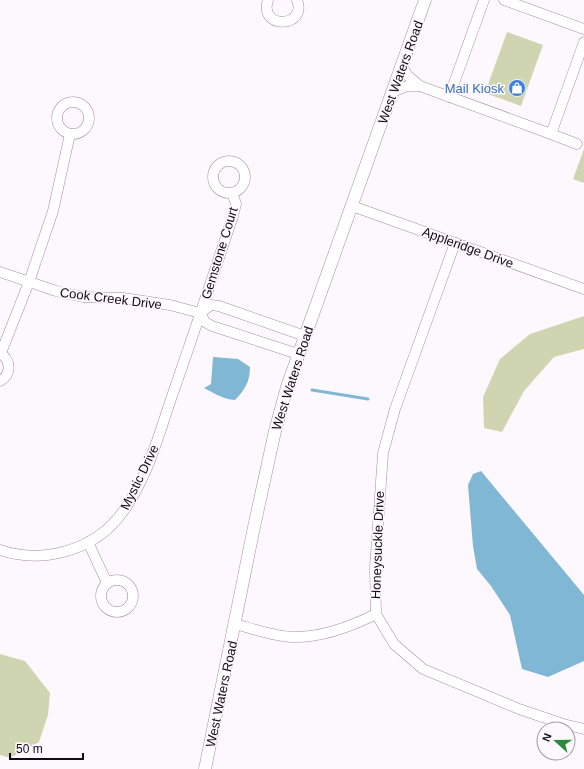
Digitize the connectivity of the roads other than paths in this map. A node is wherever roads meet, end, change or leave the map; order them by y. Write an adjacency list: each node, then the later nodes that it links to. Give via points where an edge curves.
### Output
1 (268, 0): 2 (street, via 266,7 270,16 279,22 293,18 298,9)
2 (297, 0)
3 (426, 0): 9 (street, West Waters Road)
4 (477, 0): 5 (street)
5 (484, 0): 12 (street)
6 (504, 0): 7 (street)
7 (584, 29)
8 (584, 42): 14 (street)
9 (402, 66): 10 (street, via 406,75); 11 (street, West Waters Road)
10 (420, 86): 11 (street, via 407,86); 12 (street)
11 (392, 92): 17 (street, West Waters Road)
12 (449, 97): 14 (street)
13 (70, 134): 20 (street, via 53,211)
14 (550, 134): 15 (street)
15 (577, 144)
16 (232, 193): 22 (street, Gemstone Court, via 236,204 233,216)
17 (352, 206): 18 (street, Appleridge Drive); 23 (street, West Waters Road)
18 (455, 243): 21 (street, Appleridge Drive); 30 (street, Honeysuckle Drive, via 394,409 383,453 375,568)
19 (0, 272): 20 (street, Cook Creek Drive)
20 (29, 282): 22 (street, Cook Creek Drive, via 56,292 83,297 124,298 170,305); 24 (street)
21 (584, 289)
22 (200, 313): 23 (street, via 211,305 219,306); 25 (street, Cook Creek Drive, via 205,322 212,326); 27 (street, Mystic Drive, via 155,445 129,503 108,528)
23 (305, 336): 25 (street, West Waters Road)
24 (0, 353): 26 (street, via 5,356 9,365 7,376)
25 (298, 354): 31 (street, West Waters Road, via 275,431)
26 (0, 381)
27 (88, 542): 28 (street, Mystic Drive, via 75,550 58,553 10,554); 29 (street)
28 (0, 550)
29 (107, 584)
30 (376, 614): 31 (street, via 327,632 307,636 282,635); 32 (street, Honeysuckle Drive, via 394,644 423,669 519,709)
31 (235, 624): 33 (street, West Waters Road)
32 (584, 729)
33 (204, 769)

